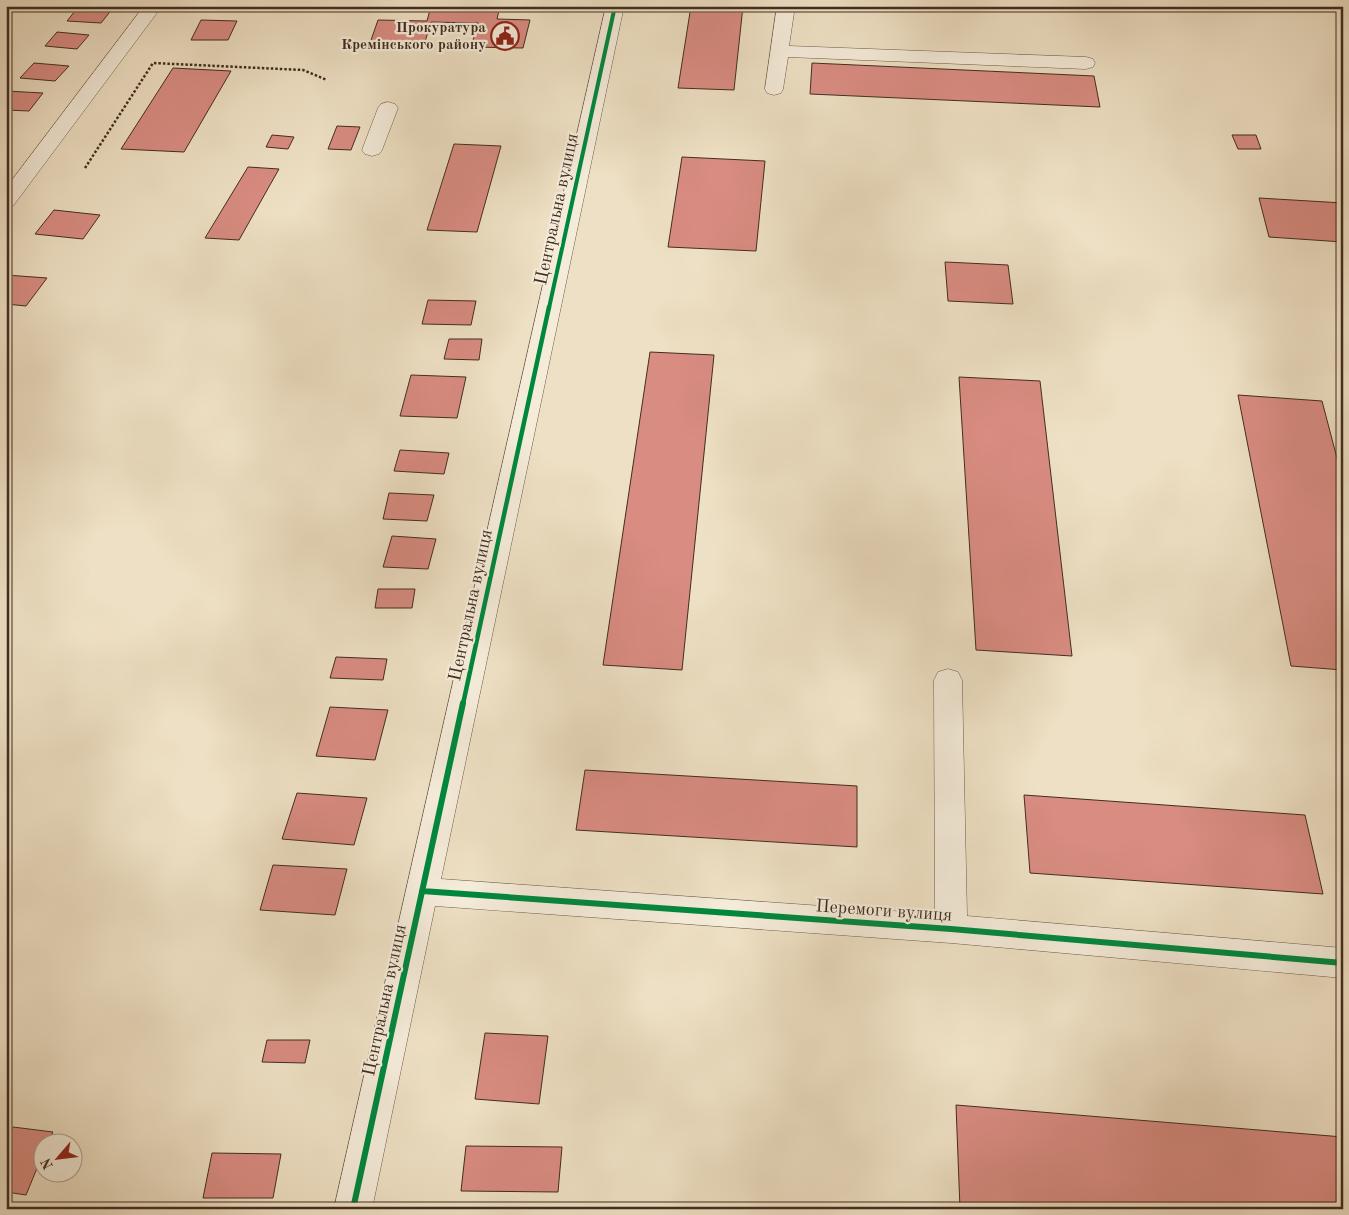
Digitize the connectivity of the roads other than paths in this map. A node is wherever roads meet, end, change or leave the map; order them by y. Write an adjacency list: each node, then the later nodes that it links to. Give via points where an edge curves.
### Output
1 (153, 6): 9 (street)
2 (615, 6): 11 (street, Центральна вулиця)
3 (786, 6): 4 (street)
4 (780, 51): 5 (street); 6 (street)
5 (1086, 63)
6 (774, 89)
7 (388, 108): 8 (street)
8 (372, 150)
9 (6, 202)
10 (948, 680): 12 (street)
11 (422, 891): 12 (street, Перемоги вулиця); 14 (street, Центральна вулиця)
12 (951, 929): 13 (street, Перемоги вулиця)
13 (1343, 963)
14 (353, 1209)

